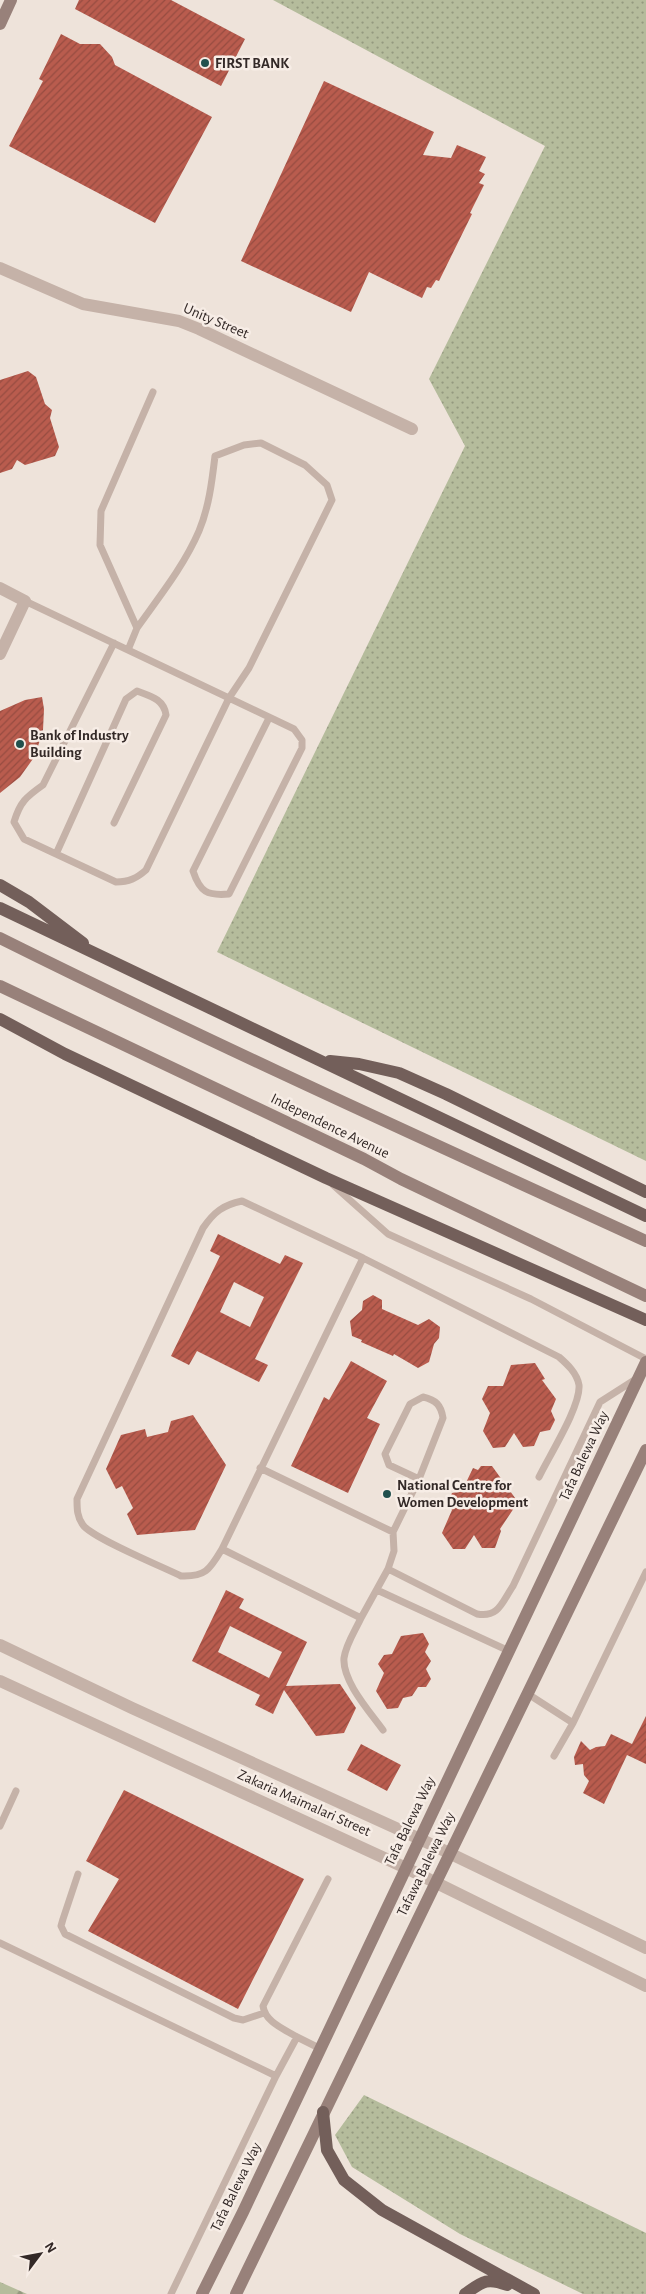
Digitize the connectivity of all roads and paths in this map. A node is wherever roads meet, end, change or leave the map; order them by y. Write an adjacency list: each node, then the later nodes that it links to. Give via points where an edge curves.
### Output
1 (11, 0): 2 (main road)
2 (0, 24)
3 (0, 268): 5 (street, Unity Street, via 83,304 179,321)
4 (152, 392): 8 (lane, via 101,511 100,545)
5 (412, 429)
6 (0, 588): 7 (street)
7 (25, 601): 9 (lane); 11 (street)
8 (137, 628): 10 (lane); 12 (lane, via 180,567 199,530 210,494 215,456 244,445 261,443 305,465 327,484 332,500 249,668)
9 (114, 643): 10 (lane); 15 (lane, via 43,785 19,805 14,822 24,839)
10 (128, 650): 12 (lane)
11 (0, 654)
12 (229, 698): 13 (lane); 15 (lane, via 146,870 127,882 116,882)
13 (269, 718): 13 (lane, via 294,729 302,740 302,748 230,894 206,893 197,883 193,871)
14 (114, 823): 15 (lane, via 166,715 159,700 137,691 126,699)
15 (56, 854)
16 (0, 885): 19 (main road, via 29,902)
17 (0, 908): 19 (main road)
18 (0, 938): 26 (main road, Independence Avenue, via 378,1119)
19 (101, 957): 22 (main road)
20 (0, 986): 28 (main road, Independence Avenue)
21 (0, 1019): 23 (main road, via 65,1054)
22 (321, 1060): 24 (main road, via 400,1073); 25 (main road)
23 (326, 1178): 29 (main road); 30 (lane, via 388,1234 531,1299)
24 (646, 1192)
25 (646, 1216)
26 (646, 1241)
27 (363, 1258): 33 (lane); 34 (lane, via 559,1356 572,1369 579,1384 576,1404); 37 (lane, via 242,1201 226,1205 212,1214 203,1228 77,1499 78,1515 84,1527 181,1576 196,1576 210,1569)
28 (646, 1296)
29 (646, 1320)
30 (646, 1361): 31 (main road, Tafa Balewa Way)
31 (639, 1376): 38 (lane, via 600,1402 513,1586 496,1612 488,1616 477,1614); 43 (main road, Tafa Balewa Way)
32 (646, 1450): 45 (main road, Tafawa Balewa Way)
33 (260, 1468): 36 (lane); 37 (lane)
34 (539, 1477)
35 (419, 1478): 35 (lane, via 443,1418 437,1403 423,1397 410,1404 385,1454 389,1465); 36 (lane)
36 (393, 1532): 38 (lane, via 394,1550)
37 (222, 1549): 41 (lane)
38 (388, 1569): 40 (lane)
39 (646, 1572): 46 (lane)
40 (377, 1590): 41 (lane); 43 (lane)
41 (361, 1618): 47 (lane, via 346,1650 345,1669 348,1680)
42 (0, 1645): 51 (street, Zakaria Maimalari Street)
43 (509, 1651): 51 (main road, Tafa Balewa Way)
44 (0, 1682): 53 (street, Zakaria Maimalari Street)
45 (528, 1694): 46 (lane); 52 (main road, Tafawa Balewa Way)
46 (573, 1724): 48 (lane)
47 (383, 1730)
48 (554, 1756)
49 (16, 1791): 50 (lane)
50 (0, 1826)
51 (420, 1838): 52 (street, Zakaria Maimalari Street); 53 (main road, Tafa Balewa Way)
52 (449, 1853): 56 (main road, Tafawa Balewa Way); 58 (street, Zakaria Maimalari Street)
53 (406, 1868): 56 (street, Zakaria Maimalari Street); 62 (main road, Tafa Balewa Way)
54 (78, 1874): 60 (lane, via 61,1926 65,1934 234,2018 243,2020)
55 (328, 1879): 60 (lane, via 263,2006)
56 (435, 1882): 59 (street, Zakaria Maimalari Street); 64 (main road, Tafawa Balewa Way)
57 (0, 1943): 63 (lane)
58 (646, 1948)
59 (646, 1986)
60 (264, 2012): 61 (lane, via 270,2020)
61 (296, 2037): 62 (lane); 63 (lane)
62 (319, 2048): 66 (main road, Tafa Balewa Way)
63 (276, 2076): 65 (lane)
64 (323, 2112): 67 (main road, Tafawa Balewa Way); 69 (main road, via 327,2150 344,2180 382,2210)
65 (171, 2294)
66 (202, 2294)
67 (236, 2294)
68 (466, 2294): 69 (main road, via 484,2281 494,2280)
69 (533, 2294)

